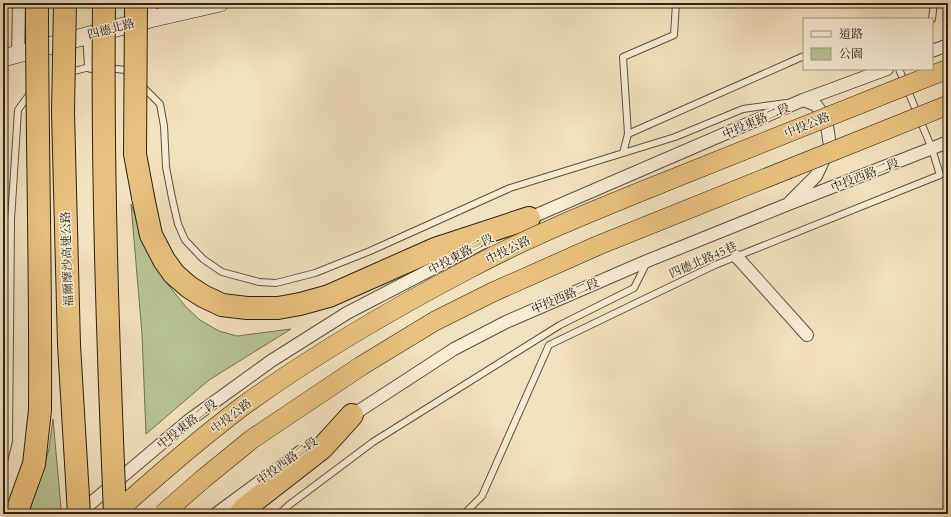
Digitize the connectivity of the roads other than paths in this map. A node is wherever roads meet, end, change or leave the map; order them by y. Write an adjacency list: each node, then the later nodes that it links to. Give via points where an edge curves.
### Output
1 (20, 3): 14 (street)
2 (37, 3): 35 (highway, bridge, via 40,410 34,464)
3 (65, 3): 36 (highway, 福爾摩沙高速公路, bridge, via 63,112 69,330)
4 (104, 3): 37 (highway, bridge, via 107,334)
5 (136, 3): 29 (highway, bridge, via 135,154 151,235 174,274 203,296 222,305 247,308 278,308 300,304 322,298 435,249)
6 (220, 3): 9 (street, 四德北路)
7 (676, 3): 24 (lane, via 674,35 623,57)
8 (934, 3): 10 (lane)
9 (150, 11): 11 (street, 四德北路)
10 (932, 18)
11 (89, 35): 14 (street, 四德北路); 16 (street)
12 (948, 45): 13 (street)
13 (933, 51)
14 (11, 56)
15 (803, 56): 24 (lane)
16 (91, 66): 20 (lane); 27 (lane, via 125,70 160,104 166,166 178,224 185,240 203,259 222,272 259,282 276,283 316,273 510,188)
17 (948, 69): 37 (main road, 中投公路, bridge, via 591,212 464,271 308,362 243,406 183,453)
18 (884, 70): 22 (street, 中投東路二段)
19 (899, 70): 26 (lane, 四德北路45巷)
20 (54, 78)
21 (47, 82): 34 (lane, via 33,89 18,110 11,220 9,442)
22 (803, 100): 27 (lane, via 743,109 675,137); 28 (street, via 816,105 826,119 830,146 816,176); 29 (street, 中投東路二段)
23 (948, 104): 38 (main road, bridge, via 599,245 435,321 361,366 258,435)
24 (628, 134): 27 (lane)
25 (948, 142): 26 (street, 中投西路二段)
26 (932, 149): 28 (street, 中投西路二段); 30 (lane, 四德北路45巷, via 940,175)
27 (623, 153)
28 (786, 205): 31 (street, 中投西路二段)
29 (529, 218): 36 (street, 中投東路二段, via 347,313 271,361 188,421)
30 (737, 257): 32 (street); 42 (lane, 四德北路45巷, via 715,265 549,345 482,496)
31 (647, 261): 33 (street, 中投西路二段, via 506,322 454,349); 41 (lane, via 634,288 560,325 373,442)
32 (807, 336)
33 (352, 415): 39 (street, 中投西路二段); 40 (highway, via 322,448)
34 (3, 465)
35 (16, 514)
36 (79, 514)
37 (115, 514)
38 (163, 514)
39 (216, 514)
40 (240, 514)
41 (279, 514)
42 (464, 514)

